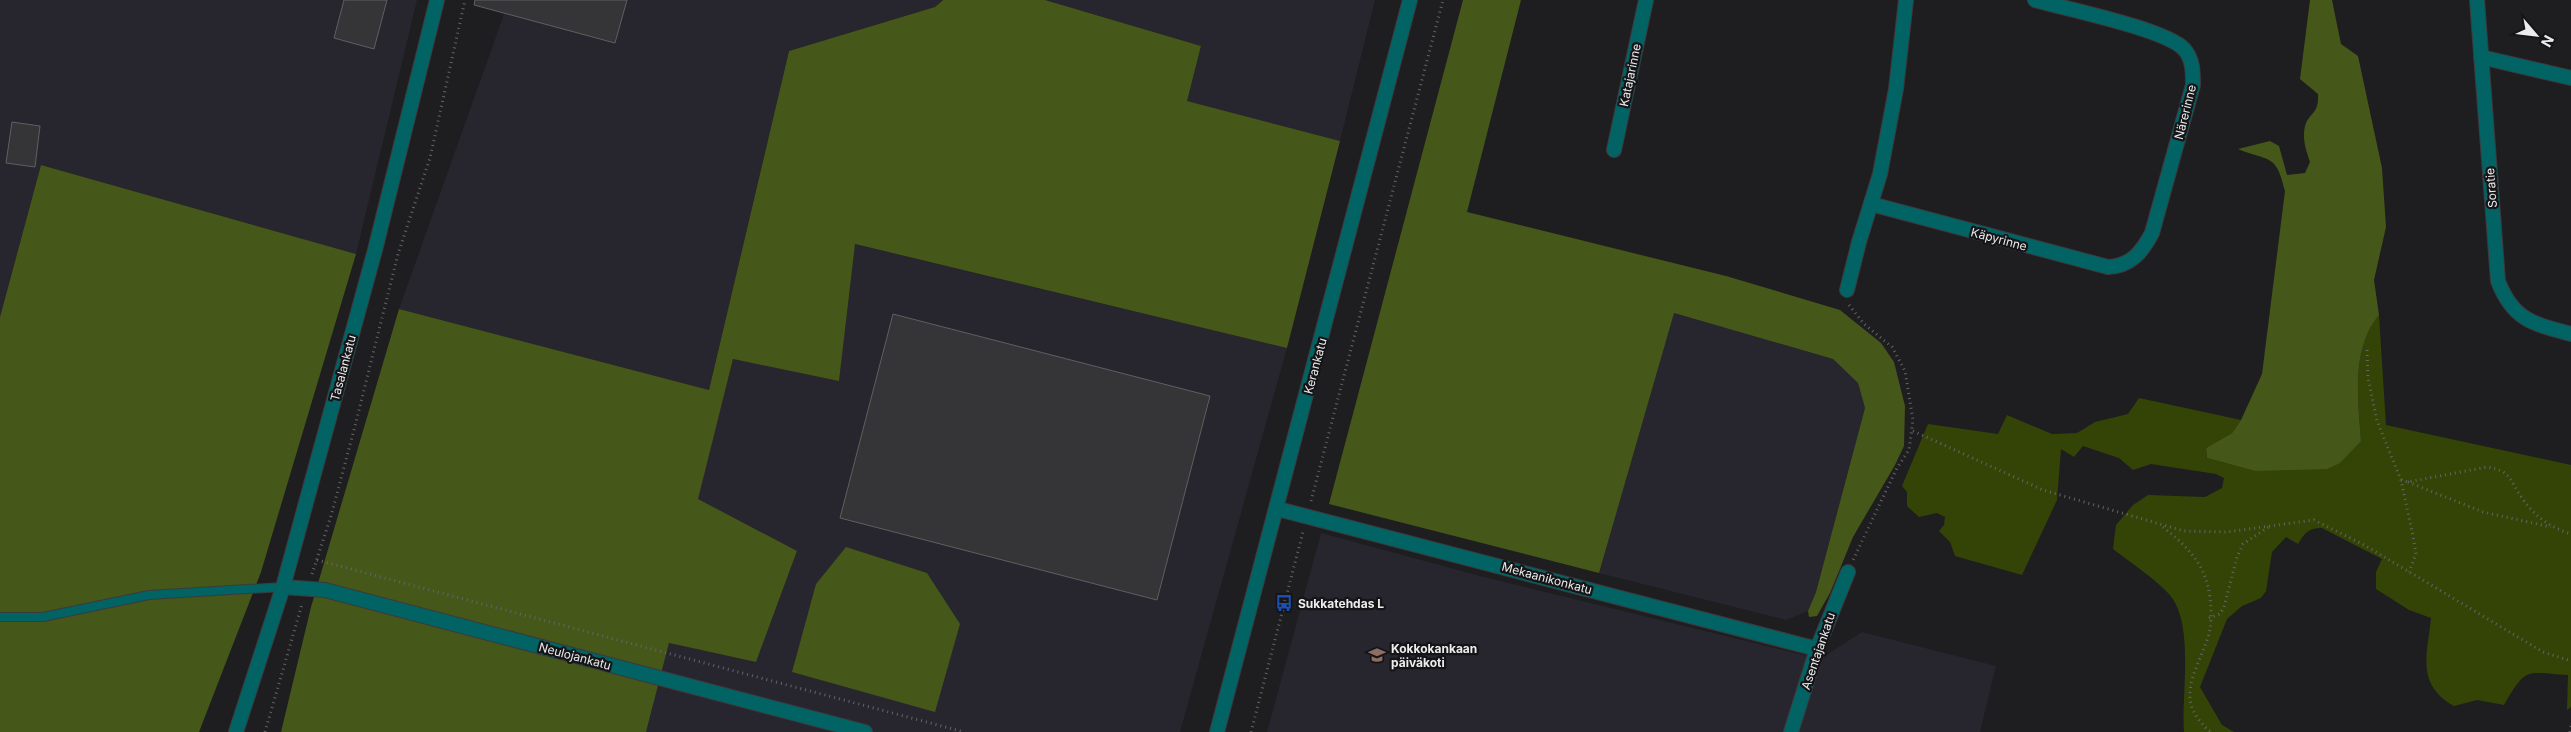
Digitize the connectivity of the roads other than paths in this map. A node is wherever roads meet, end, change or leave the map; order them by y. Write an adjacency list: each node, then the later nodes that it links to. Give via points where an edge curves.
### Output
1 (437, 0): 16 (street, Tasalankatu, via 374,250)
2 (1410, 0): 14 (street, Kerankatu)
3 (1646, 0): 9 (street, Katajarinne)
4 (1906, 0): 10 (street, via 1896,89)
5 (2035, 0): 11 (street, Närerinne, via 2174,40 2185,50 2193,70 2193,85 2152,232 2143,249)
6 (2476, 0): 7 (street, Soratie)
7 (2481, 56): 8 (street); 13 (street, Soratie, via 2498,281 2506,300 2518,314 2538,325)
8 (2571, 78)
9 (1614, 150)
10 (1871, 204): 11 (street, Käpyrinne, via 2093,264 2120,266); 12 (street)
11 (2128, 263)
12 (1847, 290)
13 (2571, 334)
14 (1278, 509): 18 (street, Mekaanikonkatu); 21 (street, Kerankatu)
15 (1848, 572): 18 (street, Asentajankatu)
16 (283, 587): 17 (lane, via 149,595 43,616); 19 (street, Tasalankatu); 20 (street, Neulojankatu, via 326,590)
17 (1, 617)
18 (1817, 649): 22 (street, Asentajankatu)
19 (236, 732)
20 (865, 732)
21 (1217, 732)
22 (1791, 732)

